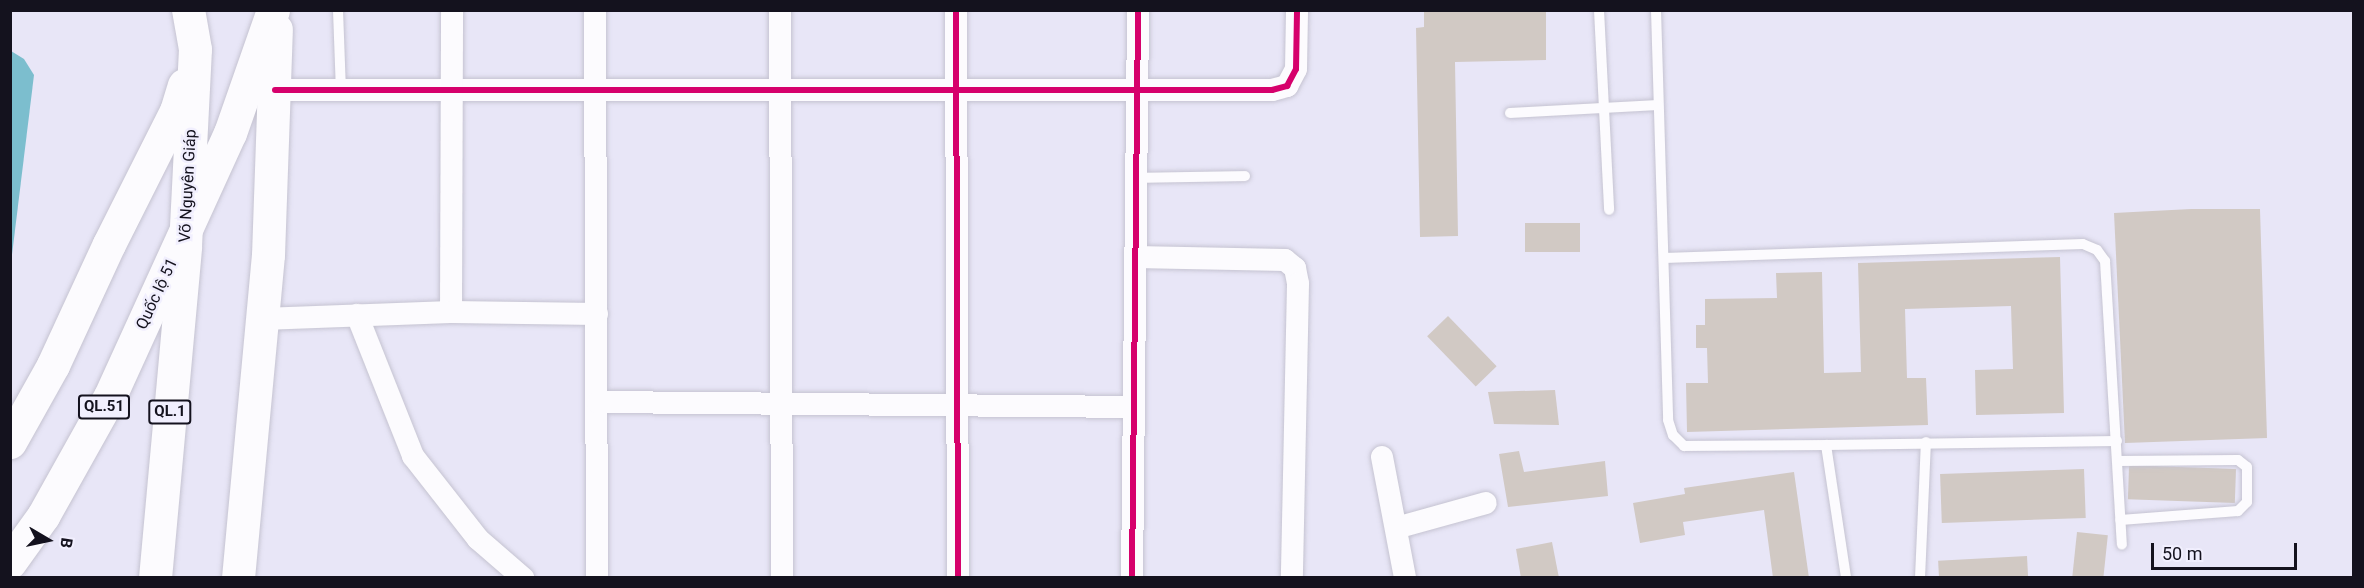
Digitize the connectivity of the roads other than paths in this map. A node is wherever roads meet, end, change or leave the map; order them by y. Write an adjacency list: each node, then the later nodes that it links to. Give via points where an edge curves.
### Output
1 (188, 10): 13 (highway, Võ Nguyên Giáp / QL.1)
2 (201, 10): 13 (highway, QL.1)
3 (275, 10): 16 (highway); 25 (highway, Quốc lộ 51 / QL.51)
4 (338, 10): 17 (lane)
5 (452, 10): 19 (street)
6 (595, 10): 14 (street)
7 (780, 10): 18 (street)
8 (956, 10): 20 (street)
9 (1138, 10): 15 (street)
10 (1297, 10): 15 (street, via 1296,69 1287,86 1272,90)
11 (1599, 10): 22 (lane)
12 (1656, 10): 21 (lane)
13 (195, 49): 24 (highway, Võ Nguyên Giáp / QL.1); 42 (highway, via 176,111 53,365)
14 (596, 88): 18 (street); 19 (street); 34 (street)
15 (1137, 88): 20 (street); 28 (street)
16 (275, 90): 17 (street); 26 (highway)
17 (341, 90): 19 (street)
18 (777, 90): 20 (street); 38 (street)
19 (451, 91): 33 (street)
20 (955, 91): 39 (street)
21 (1658, 105): 22 (lane); 32 (lane)
22 (1604, 106): 23 (lane); 29 (lane)
23 (1510, 113)
24 (190, 148): 25 (highway); 30 (highway, Võ Nguyên Giáp / QL.1)
25 (222, 152): 26 (highway); 30 (highway, Quốc lộ 51 / QL.51)
26 (273, 156): 36 (highway)
27 (1245, 176): 28 (lane)
28 (1135, 178): 31 (street)
29 (1609, 210)
30 (185, 231): 51 (highway, Quốc lộ 51 / QL.51, via 110,396 43,516); 52 (highway, Võ Nguyên Giáp / QL.1)
31 (1135, 257): 40 (street); 59 (street, via 1285,260 1295,268 1298,284)
32 (1664, 258): 41 (lane, via 2083,244 2097,250 2105,261); 44 (lane, via 1668,420 1673,435 1684,446)
33 (451, 312): 34 (street); 35 (street)
34 (597, 314): 37 (street)
35 (357, 315): 36 (street); 54 (street, via 412,456 478,539)
36 (262, 319): 53 (highway)
37 (598, 402): 38 (street); 55 (street)
38 (780, 404): 39 (street); 56 (street)
39 (956, 404): 40 (street); 57 (street)
40 (1134, 407): 58 (street)
41 (2117, 441): 43 (lane); 46 (lane)
42 (10, 442)
43 (1926, 442): 44 (lane); 62 (lane)
44 (1826, 445): 61 (lane)
45 (1382, 457): 49 (street)
46 (2117, 461): 48 (lane); 48 (lane, via 2238,460 2247,467 2247,502 2238,511)
47 (1486, 503): 49 (street)
48 (2120, 520): 50 (lane)
49 (1396, 528): 60 (street)
50 (2122, 544)
51 (10, 562)
52 (154, 578)
53 (238, 578)
54 (524, 578)
55 (597, 578)
56 (783, 578)
57 (958, 578)
58 (1132, 578)
59 (1292, 578)
60 (1405, 578)
61 (1846, 578)
62 (1920, 578)

